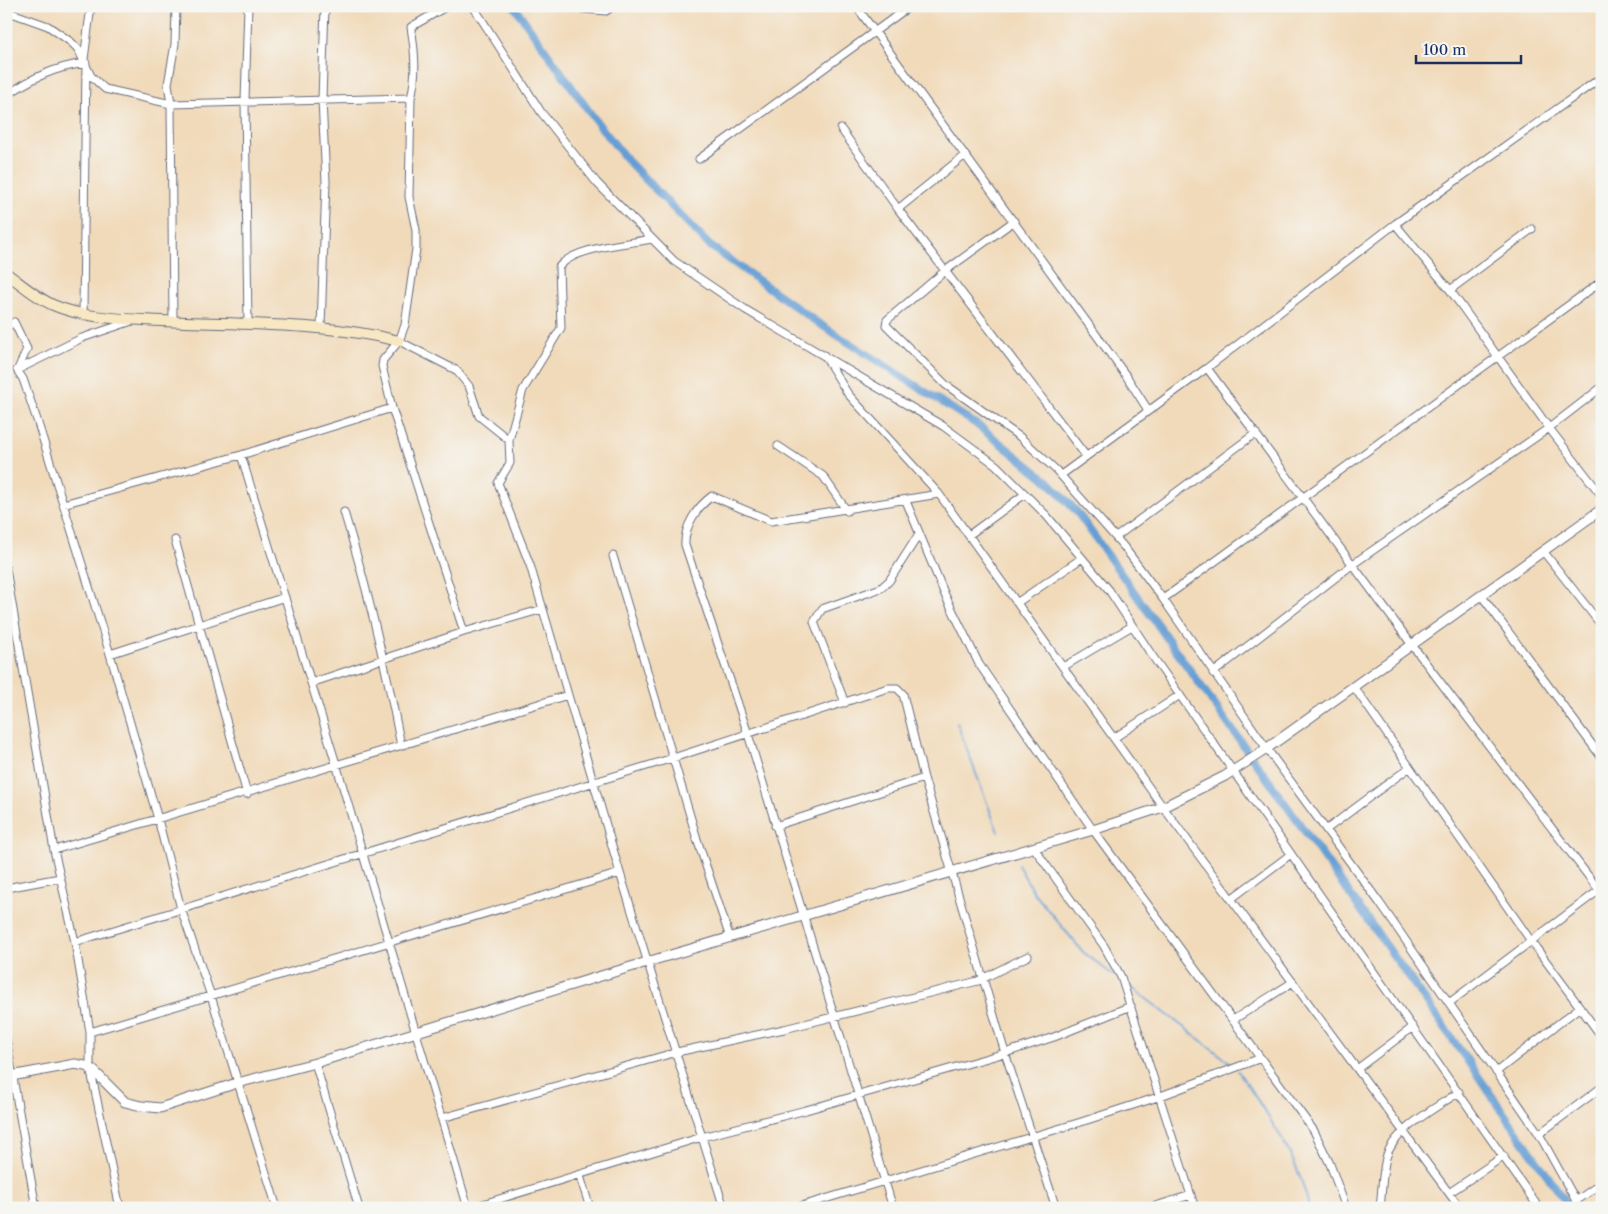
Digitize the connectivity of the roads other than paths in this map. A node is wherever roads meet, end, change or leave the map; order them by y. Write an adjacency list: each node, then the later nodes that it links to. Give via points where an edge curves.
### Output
1 (91, 6): 13 (street)
2 (176, 6): 19 (street, via 175,44 168,84)
3 (248, 6): 18 (street)
4 (325, 6): 17 (street)
5 (447, 6): 16 (street, via 411,27 416,57)
6 (473, 6): 27 (street, via 541,112 597,183)
7 (552, 6): 8 (street, via 606,11)
8 (613, 6)
9 (856, 6): 12 (street)
10 (910, 6): 12 (street)
11 (6, 11): 13 (street, via 48,26 71,42)
12 (874, 31): 21 (street); 22 (street)
13 (85, 61): 15 (street, via 36,76); 19 (street, via 91,76 105,89); 32 (street)
14 (1602, 77): 25 (street)
15 (6, 96)
16 (411, 98): 17 (street); 38 (street, via 410,198 417,239 407,316)
17 (322, 100): 18 (street); 37 (street, via 326,182)
18 (245, 101): 19 (street); 35 (street)
19 (171, 104): 34 (street)
20 (840, 129): 23 (street)
21 (965, 154): 23 (street); 24 (street)
22 (699, 159)
23 (898, 209): 28 (street)
24 (1014, 221): 28 (street); 45 (street)
25 (1395, 224): 31 (street); 41 (street)
26 (1532, 229): 31 (street)
27 (652, 239): 39 (street, via 674,262); 48 (street, via 588,251 570,258 559,267 561,328 523,390)
28 (945, 272): 51 (street); 52 (street, via 887,320 886,325 946,385 1020,437)
29 (6, 273): 32 (main road, via 53,305)
30 (1602, 281): 40 (street)
31 (1450, 290): 40 (street)
32 (83, 313): 33 (main road)
33 (137, 320): 34 (main road); 42 (street, via 82,338)
34 (173, 321): 35 (main road)
35 (248, 325): 37 (main road)
36 (6, 327): 42 (street, via 14,322 27,349)
37 (321, 328): 38 (main road)
38 (399, 341): 44 (street, via 383,360 382,366); 48 (street, via 456,370 469,386 479,416)
39 (824, 355): 53 (street, via 848,394); 54 (street, via 943,426 996,465)
40 (1498, 356): 46 (street); 56 (street)
41 (1207, 368): 45 (street); 47 (street)
42 (18, 370): 58 (street, via 24,379)
43 (1602, 387): 46 (street)
44 (392, 408): 50 (street); 79 (street)
45 (1148, 410): 51 (street)
46 (1549, 428): 55 (street); 69 (street)
47 (1256, 433): 56 (street); 64 (street)
48 (509, 440): 75 (street, via 510,463 498,483)
49 (778, 446): 60 (street, via 823,476)
50 (241, 455): 58 (street); 72 (street)
51 (1086, 456): 52 (street)
52 (1061, 475): 64 (street)
53 (939, 494): 57 (street); 63 (street)
54 (1025, 494): 63 (street); 68 (street)
55 (1602, 496)
56 (1304, 498): 69 (street); 73 (street)
57 (906, 501): 60 (street); 62 (street)
58 (63, 504): 81 (street)
59 (1602, 509): 66 (street)
60 (847, 511): 90 (street, via 771,521 712,496 688,525 685,545)
61 (344, 512): 82 (street)
62 (919, 534): 89 (street, via 889,581 881,588 822,609 817,614 814,622); 106 (street, via 979,664)
63 (969, 535): 74 (street)
64 (1116, 537): 73 (street)
65 (175, 540): 76 (street)
66 (1543, 551): 71 (street); 78 (street)
67 (613, 556): 94 (street)
68 (1082, 558): 74 (street); 77 (street, via 1109,590)
69 (1353, 564): 80 (street); 84 (street)
70 (6, 569): 108 (street)
71 (1481, 595): 80 (street); 95 (street)
72 (285, 597): 76 (street); 85 (street)
73 (1163, 599): 84 (street)
74 (1018, 602): 83 (street)
75 (543, 610): 79 (street); 87 (street)
76 (200, 625): 81 (street); 101 (street)
77 (1132, 626): 83 (street); 88 (street)
78 (1602, 626)
79 (464, 632): 82 (street)
80 (1412, 645): 86 (street); 115 (street)
81 (110, 654): 103 (street)
82 (384, 658): 85 (street); 92 (street)
83 (1063, 667): 91 (street)
84 (1213, 673): 93 (street)
85 (311, 683): 96 (street)
86 (1354, 687): 93 (street); 97 (street)
87 (568, 695): 92 (street); 100 (street)
88 (1180, 695): 91 (street); 98 (street)
89 (845, 703): 90 (street); 99 (street, via 897,688 903,694)
90 (748, 734): 94 (street); 104 (street)
91 (1114, 738): 102 (street)
92 (402, 746): 96 (street)
93 (1263, 752): 98 (street); 105 (street)
94 (673, 758): 100 (street); 119 (street)
95 (1602, 758)
96 (337, 767): 101 (street); 109 (street)
97 (1410, 767): 105 (street); 120 (street)
98 (1238, 768): 102 (street); 110 (street)
99 (924, 778): 104 (street); 112 (street)
100 (595, 781): 109 (street); 111 (street)
101 (247, 794): 103 (street)
102 (1163, 807): 106 (street); 116 (street)
103 (158, 819): 108 (street); 117 (street)
104 (775, 826): 118 (street)
105 (1327, 829): 128 (street)
106 (1093, 830): 107 (street); 132 (street)
107 (1034, 848): 112 (street); 129 (street, via 1104,946 1121,978)
108 (54, 850): 113 (street)
109 (363, 853): 117 (street); 122 (street)
110 (1291, 854): 116 (street); 133 (street)
111 (620, 873): 122 (street); 124 (street)
112 (953, 873): 118 (street); 125 (street)
113 (60, 878): 114 (street); 121 (street)
114 (6, 888)
115 (1601, 891): 120 (street)
116 (1231, 899): 126 (street)
117 (181, 909): 121 (street); 127 (street)
118 (803, 916): 119 (street); 131 (street)
119 (730, 938): 124 (street)
120 (1531, 941): 128 (street); 130 (street)
121 (75, 942): 134 (street)
122 (390, 943): 127 (street); 135 (street)
123 (1028, 956): 125 (street)
124 (647, 962): 135 (street); 138 (street)
125 (984, 979): 131 (street); 139 (street)
126 (1294, 982): 132 (street); 143 (street)
127 (211, 996): 134 (street); 146 (street)
128 (1449, 1004): 144 (street)
129 (1130, 1006): 139 (street, via 1054,1037); 150 (street)
130 (1580, 1007): 136 (street); 144 (street)
131 (834, 1016): 138 (street); 149 (street)
132 (1232, 1020): 140 (street)
133 (1413, 1027): 143 (street); 148 (street)
134 (90, 1032): 142 (street)
135 (415, 1033): 141 (street); 151 (street)
136 (1602, 1037)
137 (6, 1038): 145 (street)
138 (677, 1052): 151 (street); 154 (street)
139 (1005, 1052): 149 (street); 155 (street)
140 (1261, 1058): 150 (street); 175 (street, via 1314,1131)
141 (316, 1064): 146 (street); 166 (street)
142 (90, 1066): 145 (street, via 75,1064); 146 (street, via 125,1102 141,1106 160,1108); 164 (street)
143 (1357, 1069): 152 (street)
144 (1496, 1072): 153 (street)
145 (9, 1077): 163 (street)
146 (237, 1083): 165 (street)
147 (1602, 1088): 153 (street)
148 (1459, 1092): 152 (street); 156 (street)
149 (858, 1094): 154 (street); 158 (street)
150 (1158, 1097): 155 (street); 161 (street)
151 (442, 1118): 167 (street)
152 (1402, 1132): 160 (street); 176 (street, via 1386,1157)
153 (1539, 1134): 162 (street)
154 (702, 1137): 157 (street); 169 (street)
155 (1032, 1137): 158 (street); 172 (street)
156 (1504, 1156): 160 (street); 178 (street)
157 (580, 1176): 167 (street); 168 (street)
158 (885, 1182): 170 (street); 171 (street)
159 (1602, 1183): 162 (street)
160 (1449, 1193): 177 (street)
161 (1191, 1195): 173 (street); 174 (street)
162 (1576, 1201): 179 (street)
163 (36, 1208)
164 (120, 1208)
165 (277, 1208)
166 (360, 1208)
167 (469, 1208)
168 (590, 1208)
169 (724, 1208)
170 (795, 1208)
171 (893, 1208)
172 (1056, 1208)
173 (1149, 1208)
174 (1195, 1208)
175 (1346, 1208)
176 (1380, 1208)
177 (1460, 1208)
178 (1540, 1208)
179 (1580, 1208)

